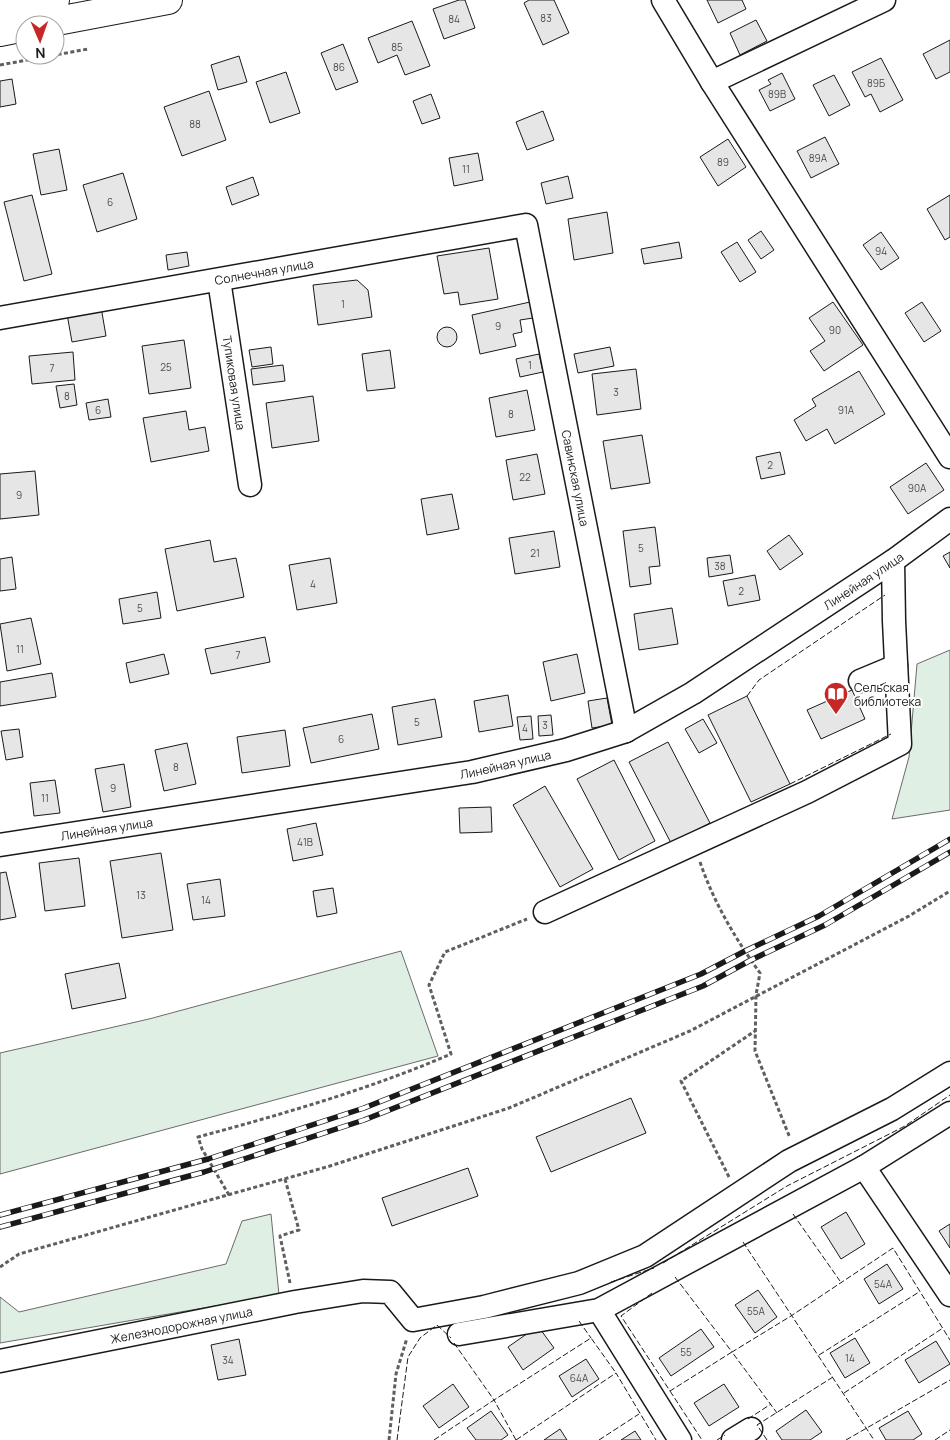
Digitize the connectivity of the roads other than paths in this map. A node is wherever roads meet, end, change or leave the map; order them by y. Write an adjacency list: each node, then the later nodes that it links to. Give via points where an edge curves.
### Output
1 (56, 0): 5 (main road)
2 (168, 0): 6 (main road)
3 (663, 0): 9 (street)
4 (884, 0): 9 (street)
5 (0, 10)
6 (65, 20)
7 (15, 29): 8 (main road)
8 (0, 32)
9 (712, 82): 13 (street)
10 (526, 226): 11 (street, Солнечная улица); 19 (street, Савинская улица)
11 (219, 280): 12 (street, Солнечная улица); 14 (street, Тупиковая улица)
12 (0, 318)
13 (950, 457)
14 (250, 485)
15 (950, 519): 16 (street, Линейная улица)
16 (893, 561): 17 (street); 19 (street, Линейная улица, via 694,693)
17 (896, 666): 18 (street); 21 (street, via 900,744 807,792)
18 (860, 681)
19 (626, 731): 20 (street, Линейная улица, via 566,750 472,772)
20 (0, 845)
21 (545, 912)
22 (950, 1073): 28 (street, Железнодорожная улица, via 892,1109 798,1157 645,1256 579,1283 484,1307 413,1320 390,1292 363,1291)
23 (950, 1112): 24 (street)
24 (864, 1167): 25 (street); 26 (street)
25 (950, 1295)
26 (599, 1310): 27 (street); 29 (street)
27 (459, 1334)
28 (0, 1361)
29 (680, 1440)

